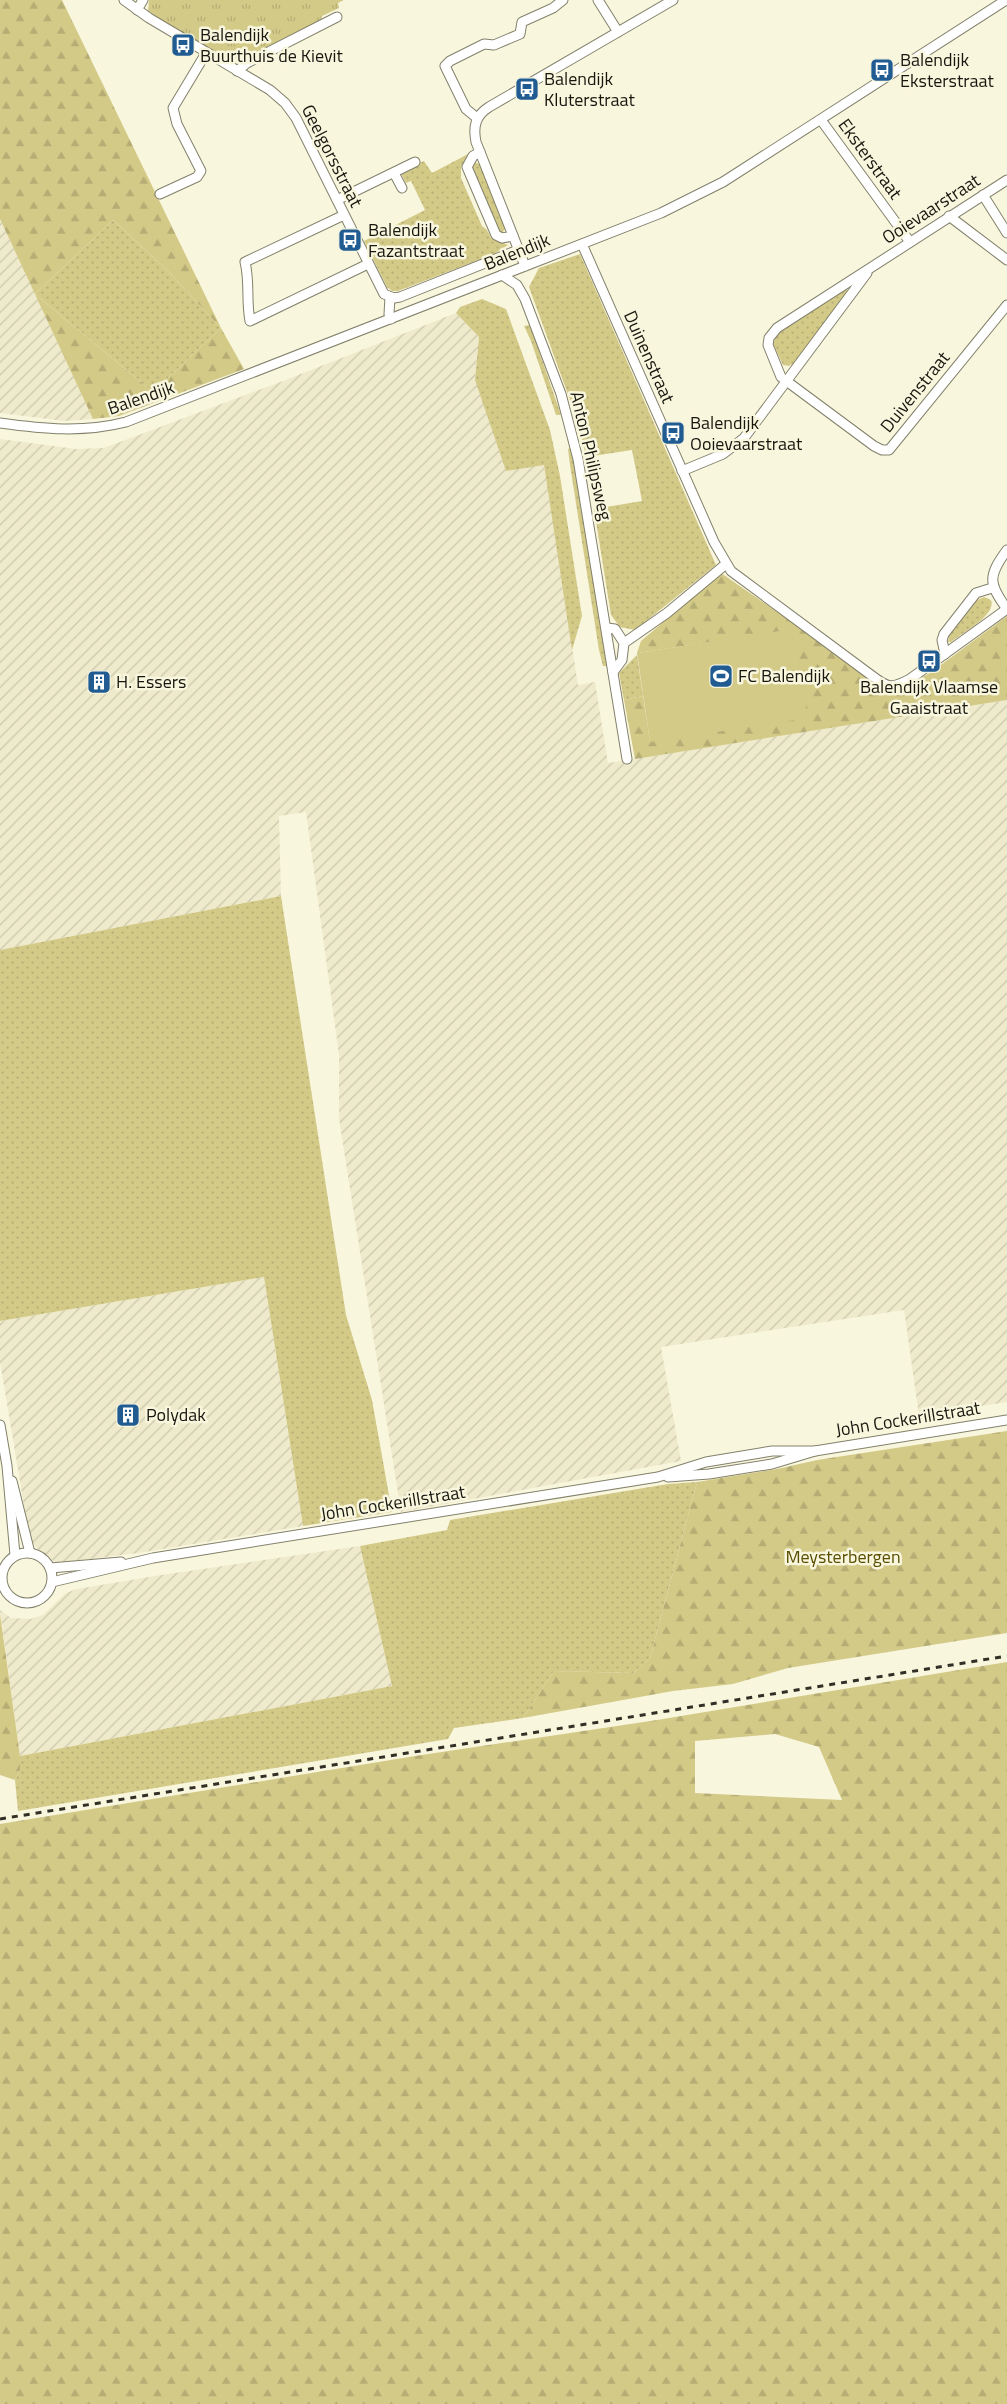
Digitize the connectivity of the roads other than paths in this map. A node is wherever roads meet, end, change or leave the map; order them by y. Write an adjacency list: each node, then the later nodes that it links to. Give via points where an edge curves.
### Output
1 (124, 0): 7 (street, Geelgorsstraat)
2 (143, 0): 7 (street)
3 (563, 0): 12 (street, via 522,22 520,34 494,45 484,44 445,66 466,109)
4 (598, 0): 9 (street)
5 (673, 0): 9 (street)
6 (1006, 0): 13 (street, Balendijk)
7 (137, 10): 10 (street, Geelgorsstraat)
8 (337, 17): 11 (street)
9 (618, 32): 12 (street, via 488,107)
10 (206, 53): 11 (street, Geelgorsstraat); 19 (street, via 173,108 177,124 200,171 197,177)
11 (236, 71): 21 (street, Geelgorsstraat, via 277,96 292,111)
12 (477, 118): 14 (street, via 474,134)
13 (821, 120): 26 (street, Eksterstraat); 27 (street, Balendijk, via 704,193)
14 (480, 152): 25 (street); 25 (street, via 473,156 467,167 496,235 502,238)
15 (415, 162): 16 (street)
16 (394, 173): 18 (street); 21 (street)
17 (1007, 180): 20 (street, Ooievaarstraat)
18 (402, 188)
19 (160, 194)
20 (983, 195): 23 (street, Ooievaarstraat); 24 (street)
21 (337, 200): 22 (street, Geelgorsstraat)
22 (344, 215): 30 (street, Geelgorsstraat); 30 (street, via 245,262 249,277 247,306 250,321)
23 (949, 216): 26 (street, Ooievaarstraat); 29 (street)
24 (1007, 233)
25 (513, 236): 28 (street)
26 (910, 242): 32 (street, Ooievaarstraat)
27 (582, 244): 31 (street, Balendijk); 39 (street, Duinenstraat)
28 (518, 250): 31 (street); 34 (street, via 400,297)
29 (1007, 260)
30 (368, 264): 34 (street, Geelgorsstraat, via 380,288)
31 (525, 266): 33 (street, Balendijk)
32 (872, 267): 37 (street, Ooievaarstraat); 37 (street, Ooievaarstraat, via 772,333 769,352 781,378)
33 (502, 275): 36 (street, Balendijk); 44 (street, Anton Philipsweg, via 517,286 525,299 561,394 582,476)
34 (390, 297): 36 (street, via 388,314)
35 (1007, 304): 37 (street, Duivenstraat, via 889,450 874,446)
36 (391, 319): 38 (street, Balendijk, via 126,422 75,430)
37 (787, 382): 39 (street, Ooievaarstraat, via 736,445)
38 (0, 423)
39 (682, 471): 41 (street, Duinenstraat)
40 (1007, 550): 42 (street, via 993,572)
41 (726, 564): 45 (street, via 667,613); 46 (street, Duinenstraat, via 740,578 886,686 898,686)
42 (992, 588): 43 (street); 46 (street, via 976,593 944,634)
43 (1007, 609): 46 (street, Duinenstraat)
44 (607, 628): 45 (street, via 614,629); 47 (street, Anton Philipsweg)
45 (624, 643): 47 (street, via 622,660)
46 (945, 654)
47 (613, 672): 48 (street, Anton Philipsweg)
48 (627, 759)
49 (1007, 1420): 54 (street, John Cockerillstraat, via 815,1451 772,1452 715,1460 658,1477)
50 (0, 1425): 51 (street)
51 (7, 1466): 52 (street); 53 (street)
52 (30, 1553): 53 (street); 56 (street, via 38,1555)
53 (15, 1555): 55 (street)
54 (134, 1561): 56 (street, John Cockerillstraat); 58 (street, John Cockerillstraat)
55 (2, 1565): 57 (street)
56 (50, 1568): 58 (street)
57 (0, 1580): 58 (street, via 7,1595 21,1603 38,1601)
58 (52, 1582)

